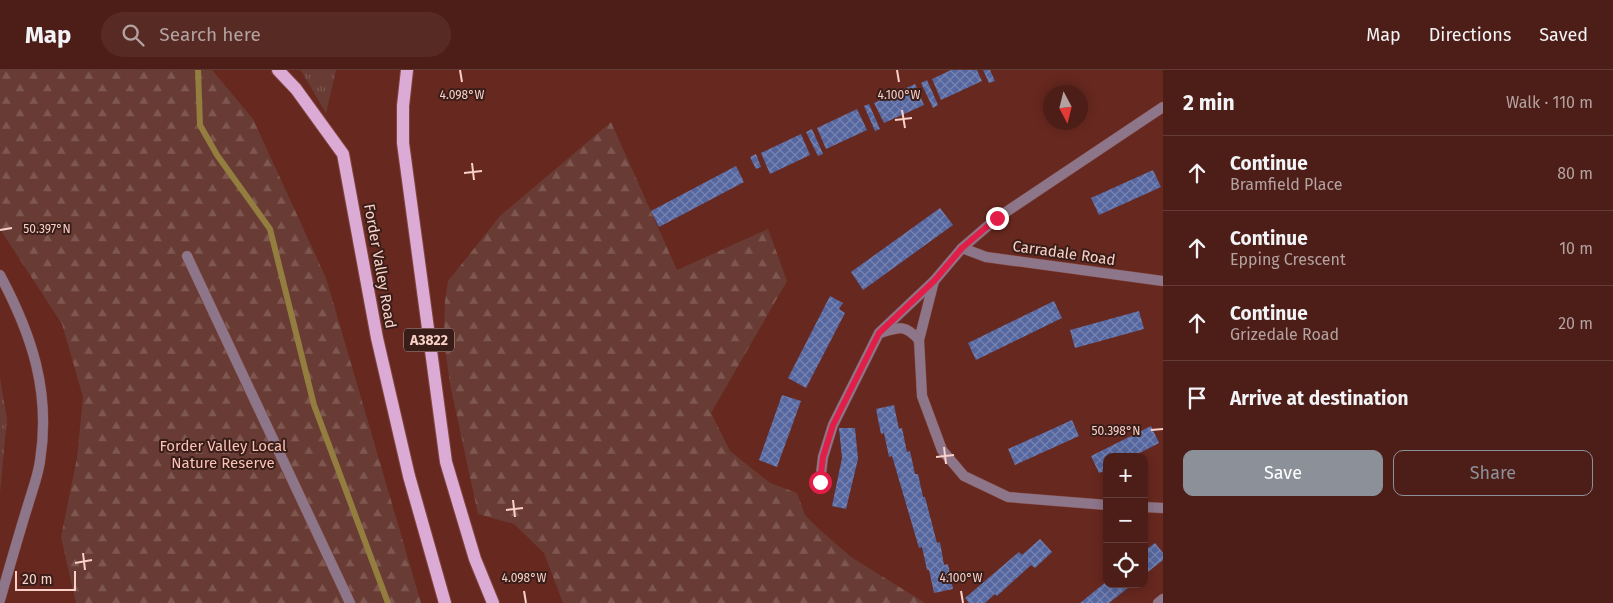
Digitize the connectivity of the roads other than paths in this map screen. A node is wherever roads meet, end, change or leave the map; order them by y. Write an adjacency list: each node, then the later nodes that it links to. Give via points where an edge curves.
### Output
1 (278, 70): 18 (main road, Forder Valley Road, via 296,89 343,154 377,338)
2 (407, 70): 19 (main road, A3822, via 403,143 446,462 475,559)
3 (1163, 107): 4 (street, via 997,218)
4 (962, 248): 7 (street); 8 (street, Carradale Road, via 986,258)
5 (187, 256): 17 (street)
6 (0, 275): 16 (street, via 32,343 40,380 43,420 40,462)
7 (934, 281): 9 (street); 10 (street)
8 (1163, 281)
9 (879, 333): 10 (street, via 900,327 910,330); 11 (street, via 833,425 823,457)
10 (919, 340): 12 (street, via 922,396 942,450 964,476 1008,496)
11 (820, 482)
12 (1103, 505)
13 (1148, 507): 14 (street)
14 (1163, 508)
15 (1163, 599): 20 (street)
16 (0, 600)
17 (350, 603)
18 (445, 603)
19 (493, 603)
20 (1158, 603)

